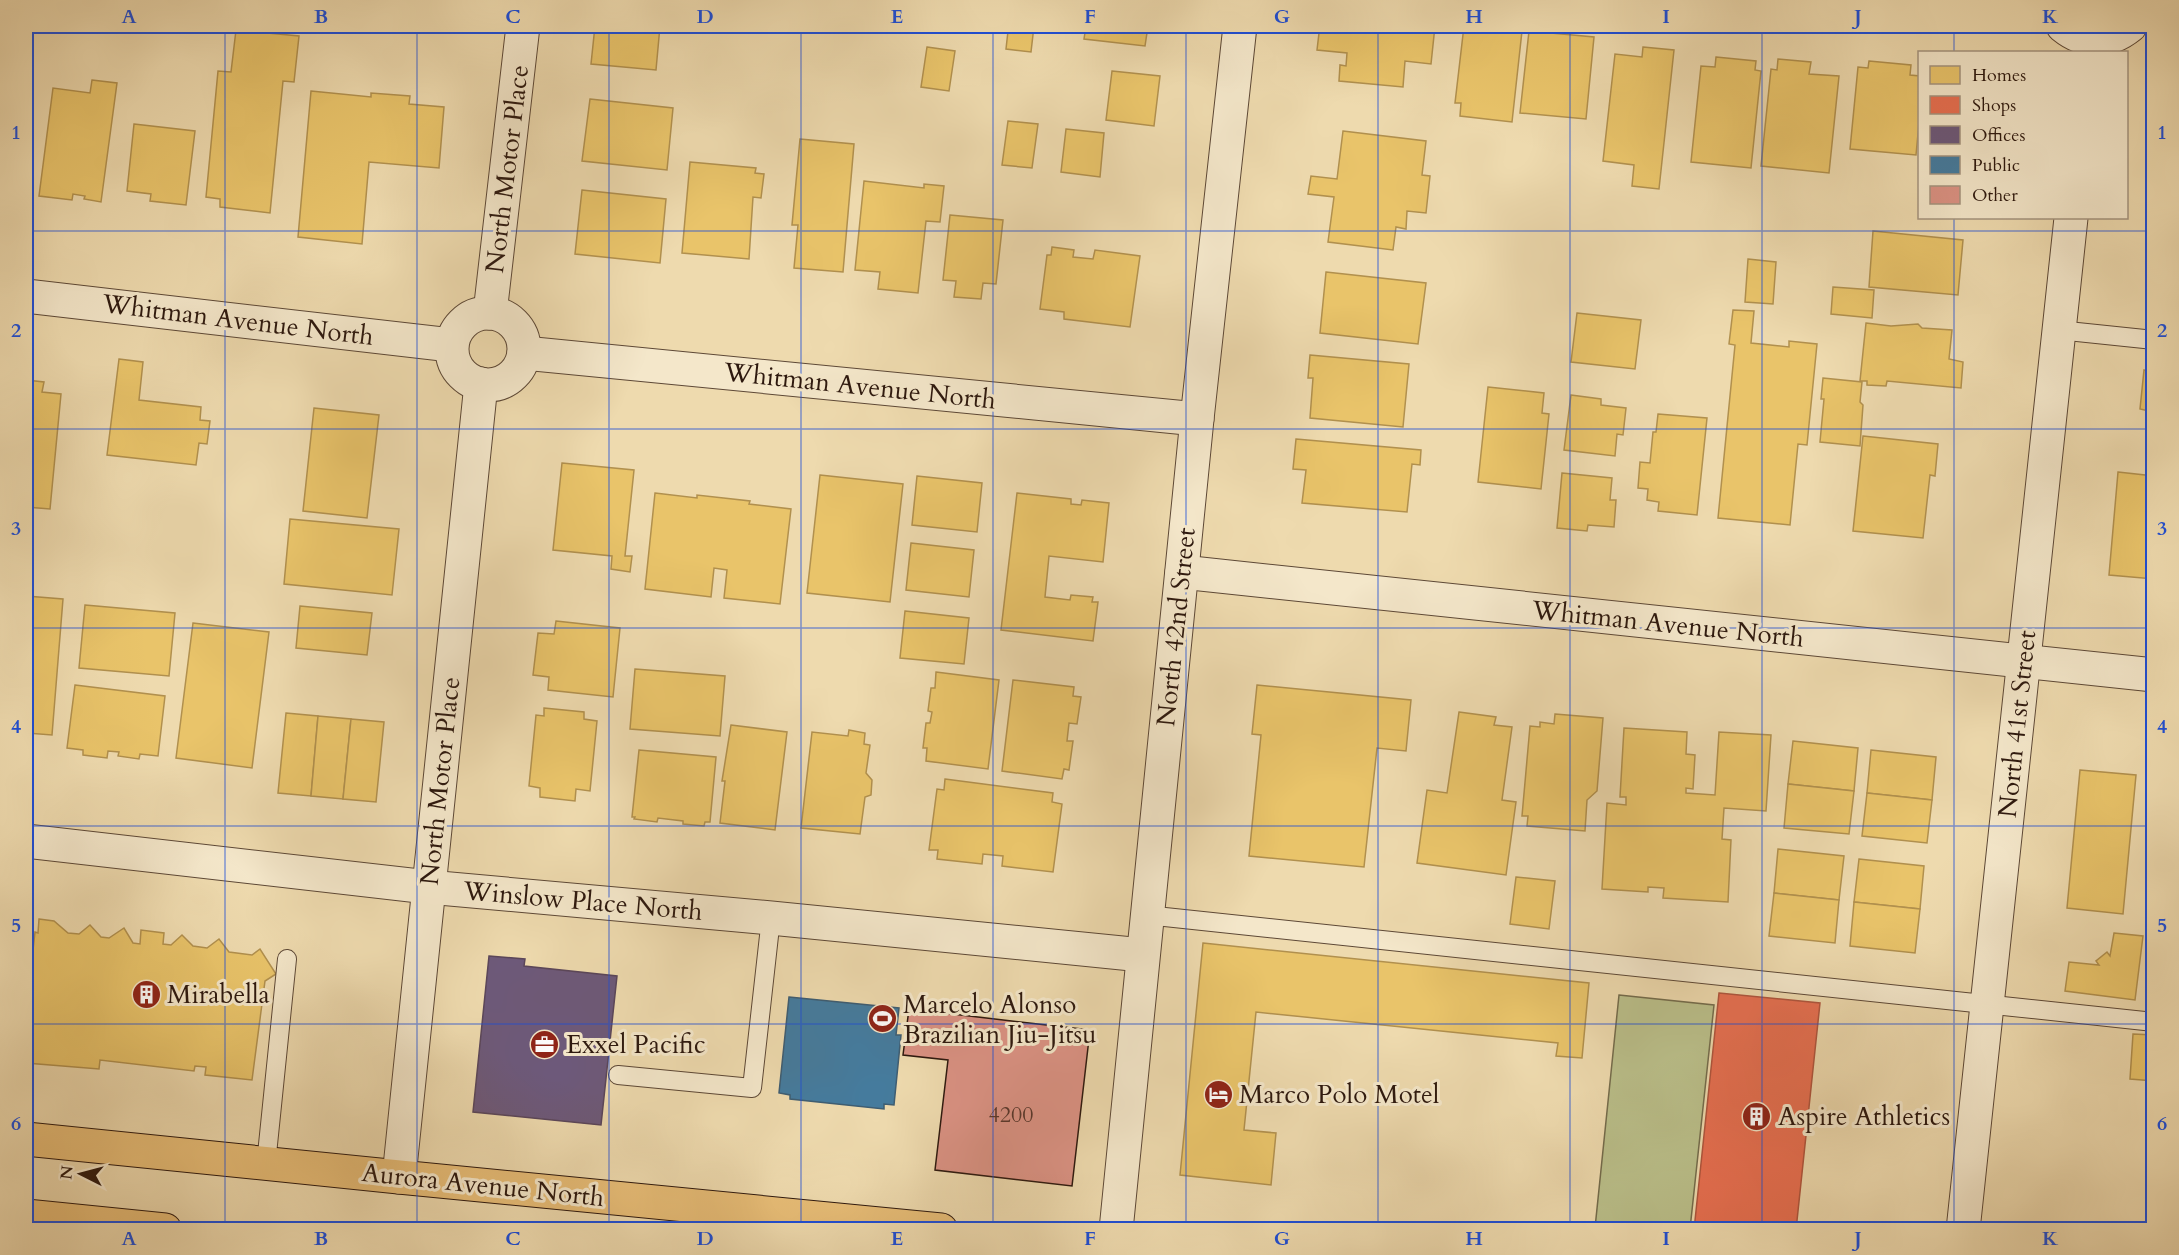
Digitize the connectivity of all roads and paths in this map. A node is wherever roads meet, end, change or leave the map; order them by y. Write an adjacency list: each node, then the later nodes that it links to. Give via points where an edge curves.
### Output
1 (523, 26): 7 (street, North Motor Place)
2 (1239, 26): 13 (street, North 42nd Street)
3 (2130, 26): 4 (street, via 2106,39)
4 (2081, 39)
5 (2071, 219): 8 (street, North 41st Street)
6 (26, 296): 10 (street, Whitman Avenue North)
7 (490, 313): 10 (street, via 472,315 462,322); 11 (street, via 509,318 518,328)
8 (2058, 330): 9 (lane); 15 (street, North 41st Street)
9 (2154, 340)
10 (451, 345): 12 (street, via 458,370)
11 (524, 352): 12 (street, via 523,361 508,379 498,384); 13 (street, Whitman Avenue North)
12 (481, 384): 18 (street, North Motor Place)
13 (1197, 419): 14 (street, North 42nd Street)
14 (1182, 572): 15 (street, Whitman Avenue North); 19 (street, North 42nd Street)
15 (2024, 662): 16 (street, Whitman Avenue North); 23 (street, North 41st Street)
16 (2154, 675)
17 (26, 842): 18 (street, Winslow Place North)
18 (428, 887): 20 (street, Winslow Place North); 28 (street, North Motor Place)
19 (1146, 915): 21 (street, North 42nd Street); 23 (lane)
20 (771, 918): 21 (street, Winslow Place North); 25 (lane, via 752,1088)
21 (1142, 955): 32 (street, North 42nd Street)
22 (287, 959): 27 (lane)
23 (1988, 1004): 24 (lane); 33 (street, North 41st Street)
24 (2154, 1022)
25 (618, 1075)
26 (26, 1139): 27 (highway, Aurora Avenue North)
27 (266, 1164): 28 (highway, Aurora Avenue North)
28 (399, 1177): 31 (highway, Aurora Avenue North)
29 (26, 1216): 30 (highway)
30 (165, 1230)
31 (941, 1230)
32 (1116, 1230)
33 (1963, 1230)

